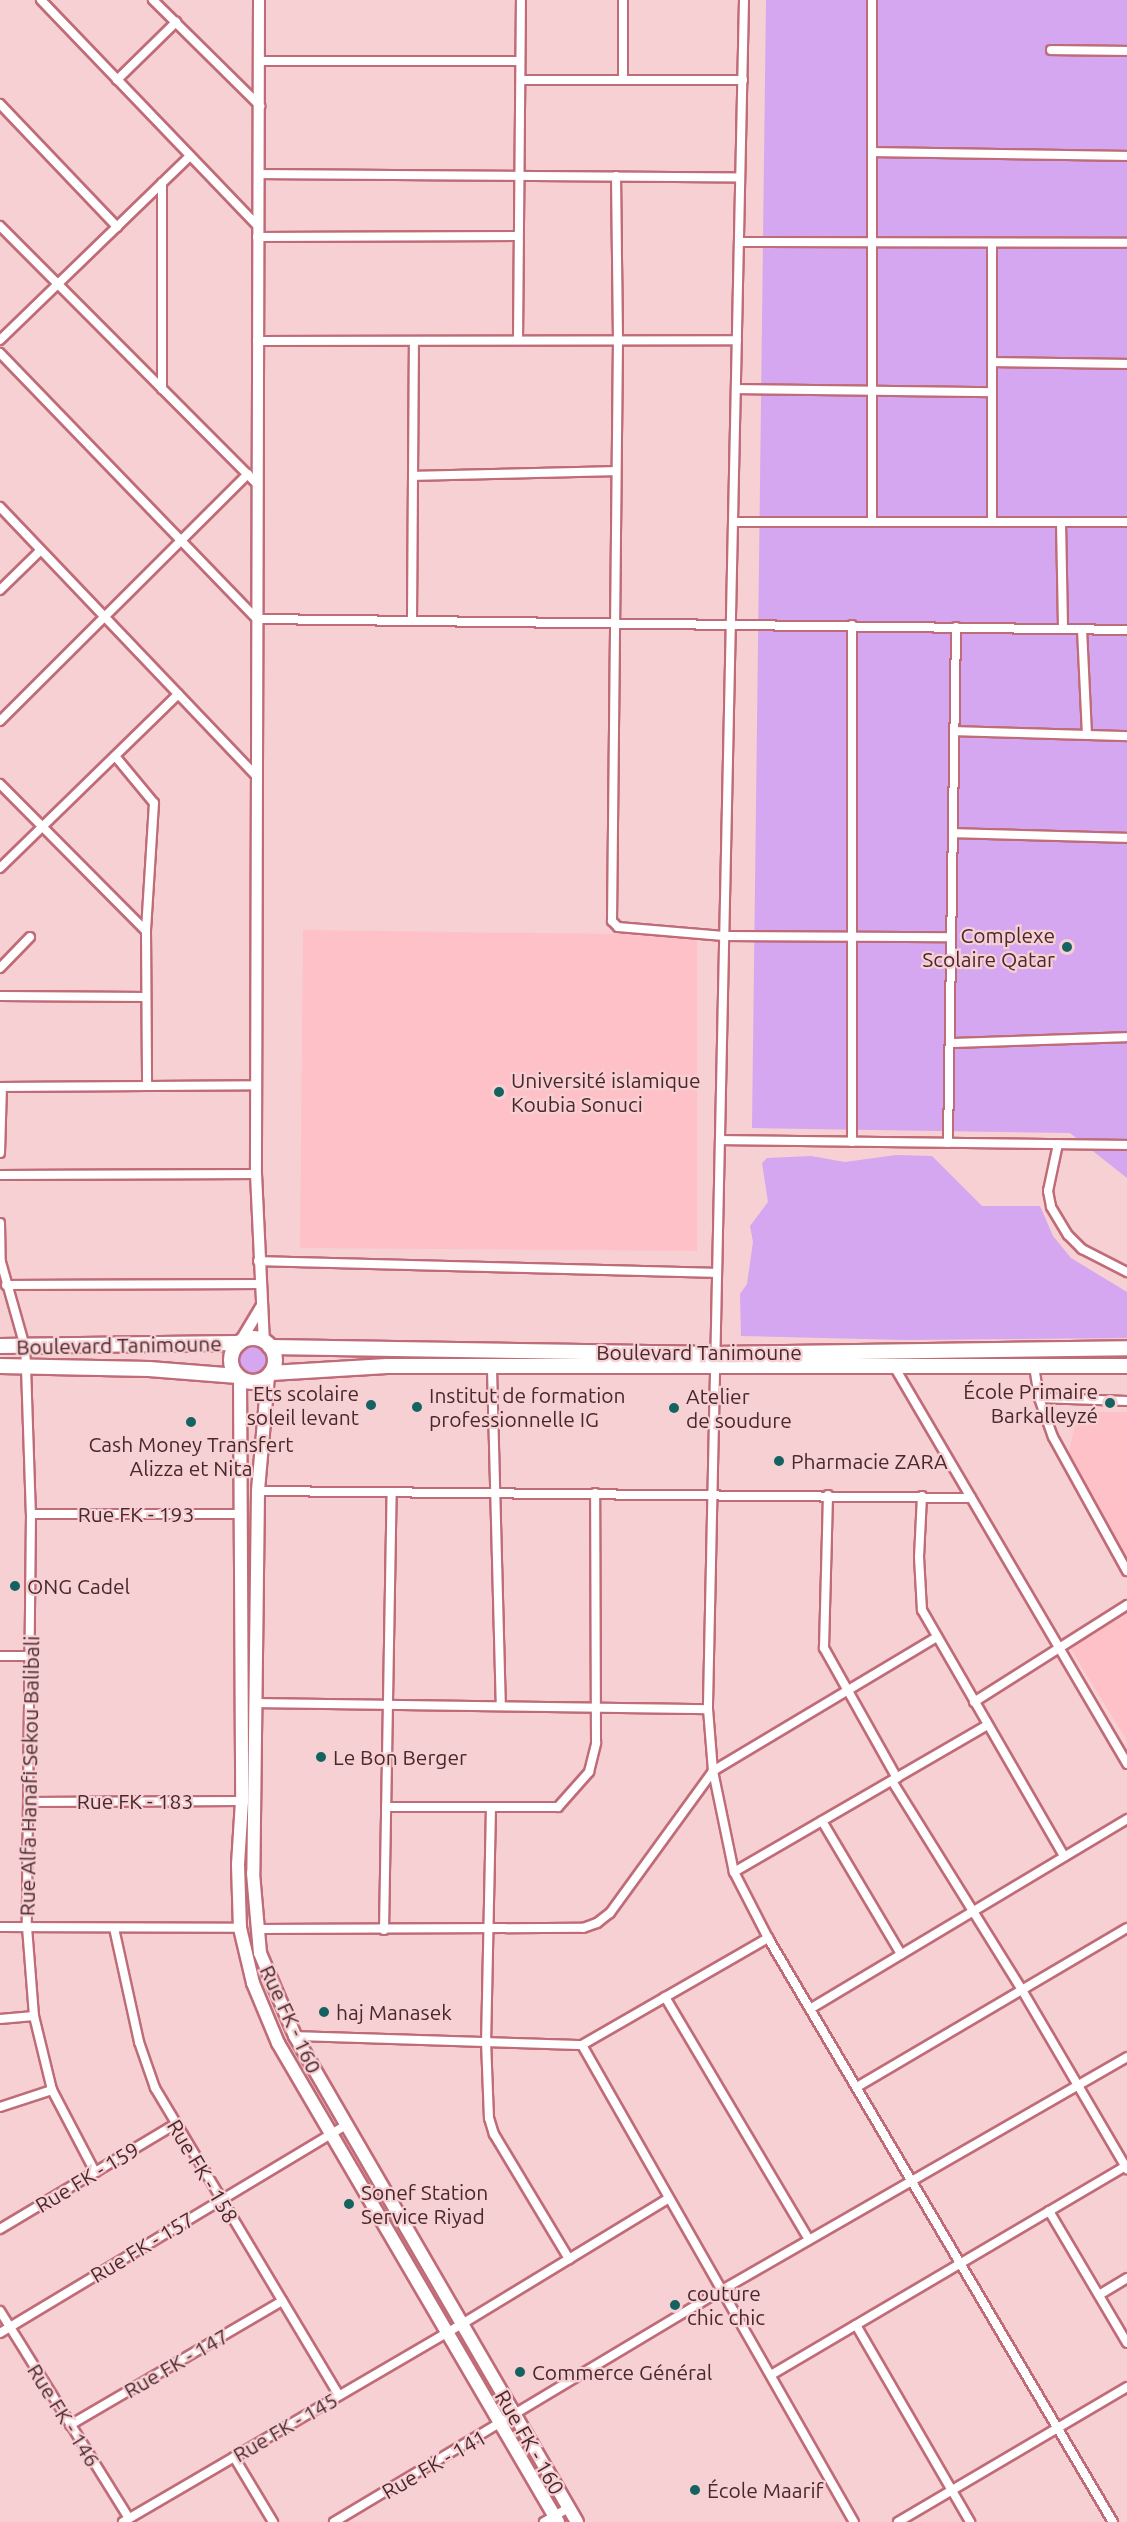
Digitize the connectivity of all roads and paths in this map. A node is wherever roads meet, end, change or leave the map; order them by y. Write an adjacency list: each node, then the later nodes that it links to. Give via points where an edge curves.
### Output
1 (42, 0): 14 (street)
2 (153, 0): 8 (street)
3 (259, 0): 11 (street)
4 (521, 0): 12 (street)
5 (623, 0): 13 (street)
6 (744, 0): 16 (street)
7 (872, 0): 19 (street)
8 (176, 22): 14 (street); 18 (street)
9 (1051, 50): 10 (street)
10 (1127, 51)
11 (260, 61): 12 (street); 18 (street)
12 (520, 61): 15 (street)
13 (623, 79): 15 (street); 16 (street)
14 (117, 80): 20 (street)
15 (521, 80): 23 (street)
16 (742, 80): 25 (street)
17 (0, 104): 29 (street)
18 (260, 106): 22 (street)
19 (873, 152): 21 (street); 33 (street)
20 (190, 156): 26 (street); 27 (street)
21 (1127, 156)
22 (258, 174): 23 (street); 27 (street)
23 (518, 176): 24 (street); 30 (street)
24 (616, 176): 25 (street); 40 (street)
25 (740, 177): 32 (street)
26 (162, 183): 29 (street); 46 (street)
27 (257, 225): 31 (street)
28 (0, 226): 36 (street)
29 (117, 227): 36 (street)
30 (518, 236): 31 (street); 39 (street)
31 (257, 237): 42 (street)
32 (739, 242): 33 (street); 41 (street)
33 (872, 242): 34 (street); 48 (street)
34 (992, 243): 35 (street); 44 (street)
35 (1127, 243)
36 (58, 284): 37 (street); 46 (street)
37 (0, 340)
38 (414, 340): 39 (street); 42 (street); 52 (street)
39 (518, 340): 40 (street)
40 (618, 340): 41 (street); 50 (street)
41 (737, 340): 47 (street)
42 (257, 341): 53 (street)
43 (0, 353): 60 (street)
44 (992, 362): 45 (street); 49 (street)
45 (1127, 364)
46 (162, 388): 51 (street)
47 (736, 389): 48 (street); 55 (street)
48 (872, 391): 49 (street); 56 (street)
49 (992, 393): 57 (street)
50 (616, 471): 52 (street); 66 (street)
51 (248, 474): 53 (street); 60 (street)
52 (413, 476): 65 (street)
53 (257, 484): 64 (street)
54 (0, 507): 61 (street)
55 (733, 522): 56 (street); 67 (street)
56 (872, 522): 57 (street)
57 (992, 522): 58 (street)
58 (1061, 522): 59 (street); 70 (street)
59 (1127, 522)
60 (182, 540): 63 (street); 64 (street)
61 (41, 550): 62 (street); 63 (street)
62 (0, 590)
63 (104, 617): 73 (street); 74 (street)
64 (257, 619): 65 (street); 79 (street)
65 (412, 620): 66 (street)
66 (614, 622): 67 (street); 86 (street, via 612,921 618,927)
67 (731, 623): 68 (street); 86 (street)
68 (852, 625): 69 (street); 88 (street)
69 (956, 627): 70 (street); 75 (street)
70 (1063, 628): 71 (street)
71 (1082, 629): 72 (street); 76 (street)
72 (1127, 630)
73 (178, 694): 78 (street); 79 (street)
74 (0, 721)
75 (955, 731): 76 (street); 82 (street)
76 (1087, 735): 77 (street)
77 (1127, 736)
78 (115, 756): 81 (street); 85 (street, via 154,803)
79 (257, 777): 96 (street)
80 (0, 784): 81 (street)
81 (42, 827): 84 (street); 85 (street)
82 (953, 833): 83 (street); 89 (street)
83 (1127, 838)
84 (0, 868)
85 (146, 931): 92 (street)
86 (724, 936): 88 (street); 98 (street)
87 (30, 937): 90 (street)
88 (852, 937): 89 (street); 99 (street)
89 (951, 937): 94 (street)
90 (0, 968)
91 (0, 996): 92 (street)
92 (146, 997): 95 (street)
93 (1127, 1037): 94 (street)
94 (950, 1043): 100 (street)
95 (147, 1085): 96 (street); 97 (street)
96 (256, 1085): 104 (street)
97 (1, 1087): 103 (street)
98 (720, 1140): 99 (street); 109 (street)
99 (852, 1142): 100 (street)
100 (948, 1143): 101 (street)
101 (1058, 1144): 102 (street); 108 (street, via 1048,1191 1051,1207 1068,1235 1082,1248)
102 (1127, 1145)
103 (0, 1153)
104 (256, 1174): 105 (street); 107 (street)
105 (0, 1175)
106 (0, 1223): 111 (street, Rue Alfa Hanafi Sekou Balibali)
107 (258, 1261): 109 (street); 110 (street)
108 (1127, 1272)
109 (717, 1273): 119 (street)
110 (259, 1284): 111 (street); 113 (street)
111 (6, 1285): 112 (street, Rue Alfa Hanafi Sekou Balibali)
112 (4, 1296): 117 (street, Rue Alfa Hanafi Sekou Balibali)
113 (261, 1306): 114 (street); 115 (street)
114 (240, 1343): 115 (main road, via 252,1338); 117 (main road, Boulevard Tanimoune); 128 (main road, via 231,1356)
115 (267, 1344): 119 (main road, Boulevard Tanimoune); 127 (main road, via 275,1362)
116 (0, 1346): 117 (main road, Boulevard Tanimoune)
117 (25, 1347): 121 (street, Rue Alfa Hanafi Sekou Balibali)
118 (1127, 1348): 119 (main road, Boulevard Tanimoune)
119 (715, 1354): 124 (street)
120 (0, 1366): 121 (main road, Boulevard Tanimoune)
121 (26, 1366): 128 (main road, Boulevard Tanimoune, via 149,1369); 139 (street, Rue Alfa Hanafi Sekou Balibali)
122 (1034, 1366): 123 (main road, Boulevard Tanimoune); 125 (main road, Boulevard Tanimoune); 129 (street)
123 (1127, 1366)
124 (715, 1368): 125 (main road, Boulevard Tanimoune); 126 (main road, Boulevard Tanimoune); 135 (street)
125 (895, 1368): 138 (street)
126 (492, 1369): 127 (main road, Boulevard Tanimoune, via 387,1366); 133 (street)
127 (270, 1374): 128 (main road, via 255,1382); 131 (main road, Rue FK - 160)
128 (239, 1377): 140 (main road, Rue FK - 160)
129 (1039, 1398): 130 (street); 141 (street, via 1071,1475)
130 (1127, 1401)
131 (258, 1491): 132 (street); 149 (main road, Rue FK - 160)
132 (392, 1492): 133 (street); 150 (street)
133 (495, 1492): 134 (street); 151 (street)
134 (595, 1493): 135 (street); 152 (street)
135 (712, 1493): 136 (street); 153 (street)
136 (828, 1495): 137 (street); 147 (street, via 824,1648)
137 (922, 1496): 138 (street); 143 (street, via 922,1610)
138 (971, 1498): 144 (street)
139 (31, 1514): 140 (street, Rue FK - 193); 146 (street, Rue Alfa Hanafi Sekou Balibali)
140 (242, 1514): 158 (main road, Rue FK - 160)
141 (1127, 1571)
142 (1127, 1605): 144 (street)
143 (936, 1637): 147 (street); 148 (street)
144 (1060, 1650): 148 (street); 155 (street)
145 (0, 1656): 146 (street)
146 (30, 1656): 159 (street, Rue Alfa Hanafi Sekou Balibali)
147 (847, 1693): 156 (street); 157 (street)
148 (974, 1702): 154 (street)
149 (257, 1703): 150 (street); 173 (main road, Rue FK - 160, via 253,1873)
150 (388, 1705): 151 (street); 160 (street)
151 (501, 1706): 152 (street)
152 (594, 1707): 153 (street); 161 (street, via 593,1765 568,1798 558,1807)
153 (708, 1709): 156 (street)
154 (988, 1725): 157 (street); 164 (street)
155 (1127, 1764)
156 (714, 1772): 165 (street); 171 (street, via 610,1913 597,1923 584,1928)
157 (895, 1780): 163 (street); 166 (street)
158 (242, 1801): 159 (street, Rue FK - 183); 170 (main road, Rue FK - 160, via 238,1864)
159 (28, 1802): 168 (street, Rue Alfa Hanafi Sekou Balibali)
160 (386, 1807): 161 (street); 174 (street)
161 (491, 1807): 171 (street)
162 (1127, 1819): 164 (street)
163 (822, 1821): 165 (street); 177 (street)
164 (1064, 1856): 166 (street)
165 (734, 1872): 175 (street)
166 (974, 1910): 177 (street); 179 (street)
167 (0, 1927): 168 (street)
168 (27, 1927): 169 (street); 182 (street, Rue Alfa Hanafi Sekou Balibali)
169 (114, 1928): 170 (street); 192 (street, Rue FK - 158, via 139,2042 155,2088)
170 (240, 1928): 178 (main road, Rue FK - 160)
171 (490, 1928): 174 (street); 185 (street)
172 (1127, 1928): 179 (street)
173 (256, 1929): 174 (street); 176 (main road, Rue FK - 160)
174 (384, 1930)
175 (768, 1938): 180 (street); 181 (street)
176 (260, 1953): 178 (main road); 184 (main road, Rue FK - 160)
177 (901, 1954): 181 (street)
178 (246, 1955): 194 (main road, Rue FK - 160, via 278,2043)
179 (1022, 1990): 188 (street); 189 (street)
180 (665, 1997): 186 (street); 202 (street)
181 (810, 2008): 189 (street)
182 (34, 2016): 183 (street); 190 (street, Rue Alfa Hanafi Sekou Balibali)
183 (0, 2019)
184 (295, 2036): 185 (street); 193 (main road, Rue FK - 160)
185 (486, 2041): 186 (street); 203 (street, via 491,2127)
186 (582, 2045): 198 (street)
187 (1127, 2057): 188 (street, Rue FK - 141)
188 (1079, 2086): 195 (street); 197 (street, Rue FK - 141)
189 (857, 2087): 197 (street)
190 (52, 2090): 191 (street); 196 (street, Rue Alfa Hanafi Sekou Balibali)
191 (0, 2107)
192 (174, 2125): 196 (street, Rue FK - 159); 199 (street, Rue FK - 158)
193 (346, 2125): 194 (street, Rue FK - 157); 210 (main road, Rue FK - 160)
194 (332, 2133): 199 (street, Rue FK - 157); 213 (main road, Rue FK - 160)
195 (1126, 2167): 200 (street)
196 (95, 2172): 201 (street, Rue FK - 159)
197 (911, 2181): 202 (street, Rue FK - 141); 204 (street)
198 (669, 2198): 203 (street, Rue FK - 145); 206 (street)
199 (220, 2200): 208 (street, Rue FK - 158); 212 (street, Rue FK - 157)
200 (1049, 2211): 204 (street); 207 (street)
201 (0, 2229)
202 (809, 2240): 206 (street, Rue FK - 141)
203 (569, 2259): 210 (street, Rue FK - 145)
204 (959, 2265): 211 (street); 222 (street)
205 (1127, 2278): 207 (street)
206 (722, 2290): 216 (street); 219 (street, Rue FK - 141)
207 (1099, 2295): 215 (street)
208 (282, 2301): 218 (street, Rue FK - 158); 221 (street, Rue FK - 147)
209 (0, 2311): 212 (street, Rue FK - 146)
210 (462, 2324): 213 (street, Rue FK - 145); 219 (main road, Rue FK - 160)
211 (856, 2325): 216 (street); 224 (street)
212 (10, 2327): 214 (street, Rue FK - 157); 221 (street, Rue FK - 146)
213 (448, 2332): 218 (street, Rue FK - 145); 220 (main road, Rue FK - 160)
214 (0, 2333)
215 (1127, 2343)
216 (771, 2375): 231 (street)
217 (1127, 2387): 222 (street)
218 (339, 2395): 223 (street, Rue FK - 145)
219 (515, 2415): 220 (street, Rue FK - 141); 225 (main road, Rue FK - 160)
220 (502, 2423): 227 (main road, Rue FK - 160); 229 (street, Rue FK - 141)
221 (70, 2425): 226 (street, Rue FK - 146)
222 (1056, 2429): 224 (street); 234 (street)
223 (234, 2457): 226 (street, Rue FK - 145); 228 (street)
224 (952, 2490): 232 (street); 233 (street)
225 (568, 2508): 227 (street); 230 (main road, Rue FK - 160)
226 (126, 2520)
227 (553, 2520)
228 (273, 2522)
229 (334, 2522)
230 (577, 2522)
231 (854, 2522)
232 (898, 2522)
233 (970, 2522)
234 (1113, 2522)

